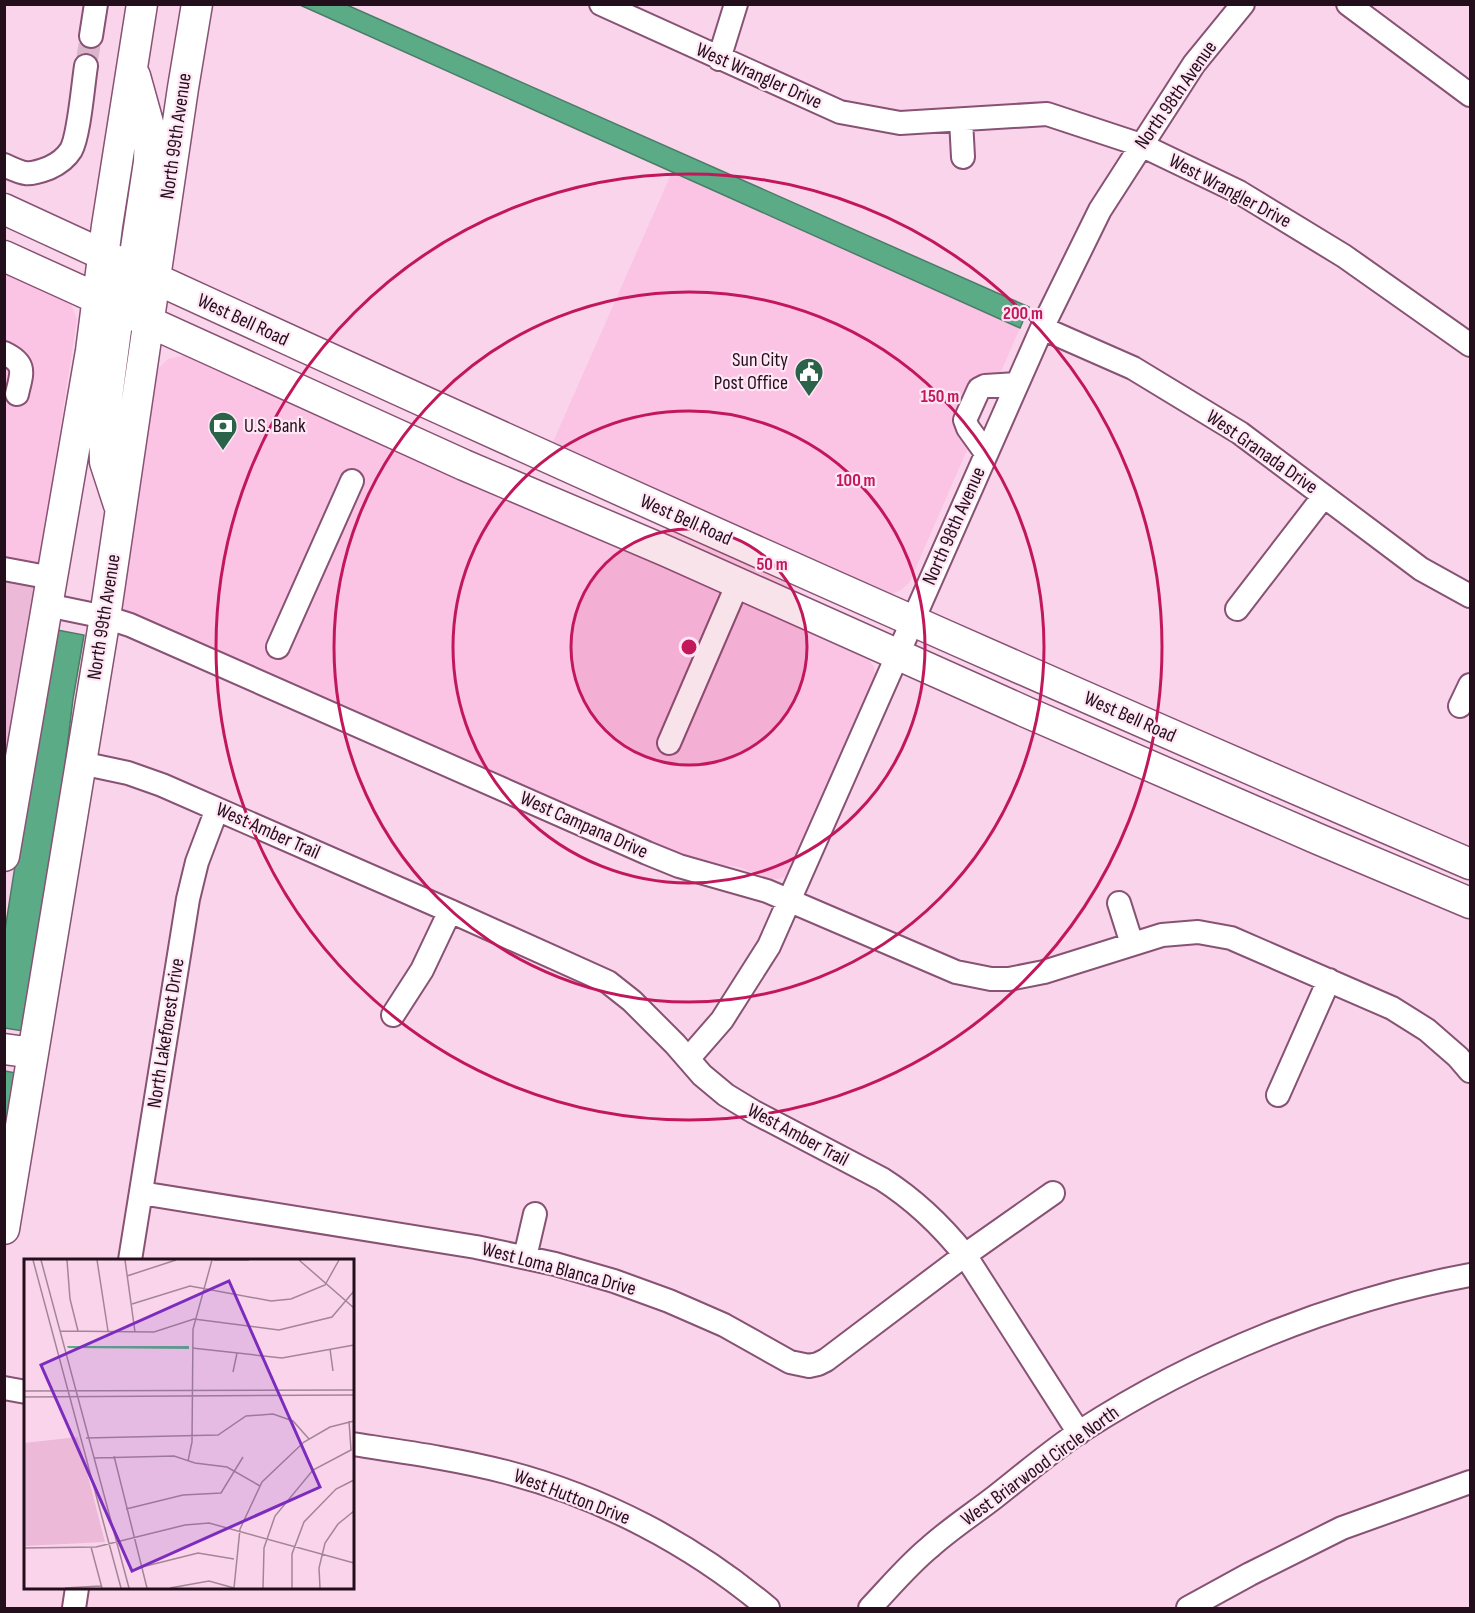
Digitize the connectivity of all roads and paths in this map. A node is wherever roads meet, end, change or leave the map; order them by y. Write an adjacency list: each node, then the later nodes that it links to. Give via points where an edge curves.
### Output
1 (96, 4): 8 (street)
2 (142, 4): 10 (main road)
3 (601, 4): 9 (street, West Wrangler Drive)
4 (736, 4): 9 (street)
5 (1243, 4): 14 (street, North 98th Avenue, via 1194,64)
6 (1348, 4): 12 (street)
7 (192, 5): 20 (main road, North 99th Avenue, via 183,88)
8 (91, 36)
9 (719, 59): 13 (street, West Wrangler Drive, via 840,112 900,123)
10 (132, 65): 18 (main road); 20 (main road, via 150,130)
11 (86, 66): 16 (street, via 75,136 63,159 31,174)
12 (1470, 95)
13 (961, 120): 14 (street, West Wrangler Drive, via 1047,114); 15 (street)
14 (1141, 145): 23 (street, North 98th Avenue, via 1100,210); 24 (street, West Wrangler Drive, via 1239,192 1344,255)
15 (963, 157)
16 (4, 165)
17 (4, 209): 18 (main road, West Bell Road)
18 (103, 255): 20 (main road, West Bell Road); 21 (main road, via 112,266 120,289)
19 (4, 256): 21 (main road, West Bell Road)
20 (144, 274): 22 (main road, via 133,287); 38 (main road, West Bell Road)
21 (109, 302): 22 (main road, West Bell Road); 31 (main road, via 105,462); 34 (main road, via 91,351)
22 (149, 320): 31 (main road, North 99th Avenue); 33 (main road, West Bell Road, via 312,397)
23 (1042, 328): 26 (street, North 98th Avenue); 30 (street, West Granada Drive, via 1133,368 1240,433)
24 (1470, 345)
25 (4, 353): 27 (street, via 17,359 22,368)
26 (1017, 384): 28 (street, North 98th Avenue); 28 (street, via 979,389 964,420)
27 (17, 394)
28 (986, 453): 38 (street, North 98th Avenue)
29 (352, 482): 39 (street)
30 (1324, 496): 35 (street, West Granada Drive, via 1421,569); 36 (street)
31 (120, 509): 37 (main road, North 99th Avenue)
32 (4, 569): 34 (street, West Campana Drive)
33 (738, 583): 40 (main road, West Bell Road); 43 (street)
34 (49, 592): 37 (street, West Campana Drive); 46 (main road)
35 (1470, 596)
36 (1237, 609)
37 (105, 617): 44 (main road, North 99th Avenue); 48 (street, West Campana Drive, via 679,867 738,881)
38 (912, 621): 40 (street, North 98th Avenue); 47 (main road, West Bell Road)
39 (278, 647)
40 (898, 653): 48 (street, North 98th Avenue); 50 (main road, West Bell Road)
41 (1470, 685): 42 (street)
42 (1460, 706)
43 (669, 743)
44 (81, 763): 45 (street, West Amber Trail, via 145,778); 55 (main road, North 99th Avenue)
45 (217, 809): 51 (street, West Amber Trail); 59 (street, North Lakeforest Drive, via 196,862 188,899)
46 (4, 856)
47 (1470, 864)
48 (790, 900): 52 (street, West Campana Drive, via 949,969 991,979 1044,972); 56 (street, North 98th Avenue, via 769,946 722,1020)
49 (1119, 903): 52 (street)
50 (1470, 903)
51 (450, 911): 54 (street, via 422,970); 56 (street, West Amber Trail, via 608,982)
52 (1132, 944): 53 (street, West Campana Drive, via 1179,932 1214,934 1248,944)
53 (1329, 980): 57 (street, West Campana Drive, via 1410,1019 1444,1044); 58 (street)
54 (393, 1015)
55 (19, 1051): 62 (main road, North 99th Avenue)
56 (688, 1059): 63 (street, West Amber Trail, via 712,1085 739,1104 897,1189 932,1217)
57 (1470, 1071)
58 (1278, 1095)
59 (141, 1193): 64 (street, West Loma Blanca Drive); 65 (street, North Lakeforest Drive)
60 (1053, 1193): 63 (street, West Loma Blanca Drive)
61 (535, 1214): 64 (street)
62 (4, 1229)
63 (965, 1255): 64 (street, West Loma Blanca Drive, via 826,1360 809,1366 790,1362 724,1325 642,1290); 69 (street, West Amber Trail)
64 (525, 1257)
65 (130, 1259)
66 (1470, 1275): 69 (street, West Briarwood Circle North, via 1376,1298 1269,1335 1176,1377)
67 (4, 1388): 68 (street)
68 (24, 1392)
69 (1079, 1433): 75 (street, West Briarwood Circle North, via 929,1547)
70 (354, 1444): 74 (street, West Hutton Drive, via 478,1465 589,1500 692,1553)
71 (1470, 1482): 76 (street, via 1342,1528)
72 (77, 1589): 73 (street)
73 (74, 1608)
74 (768, 1608)
75 (870, 1608)
76 (1188, 1608)

